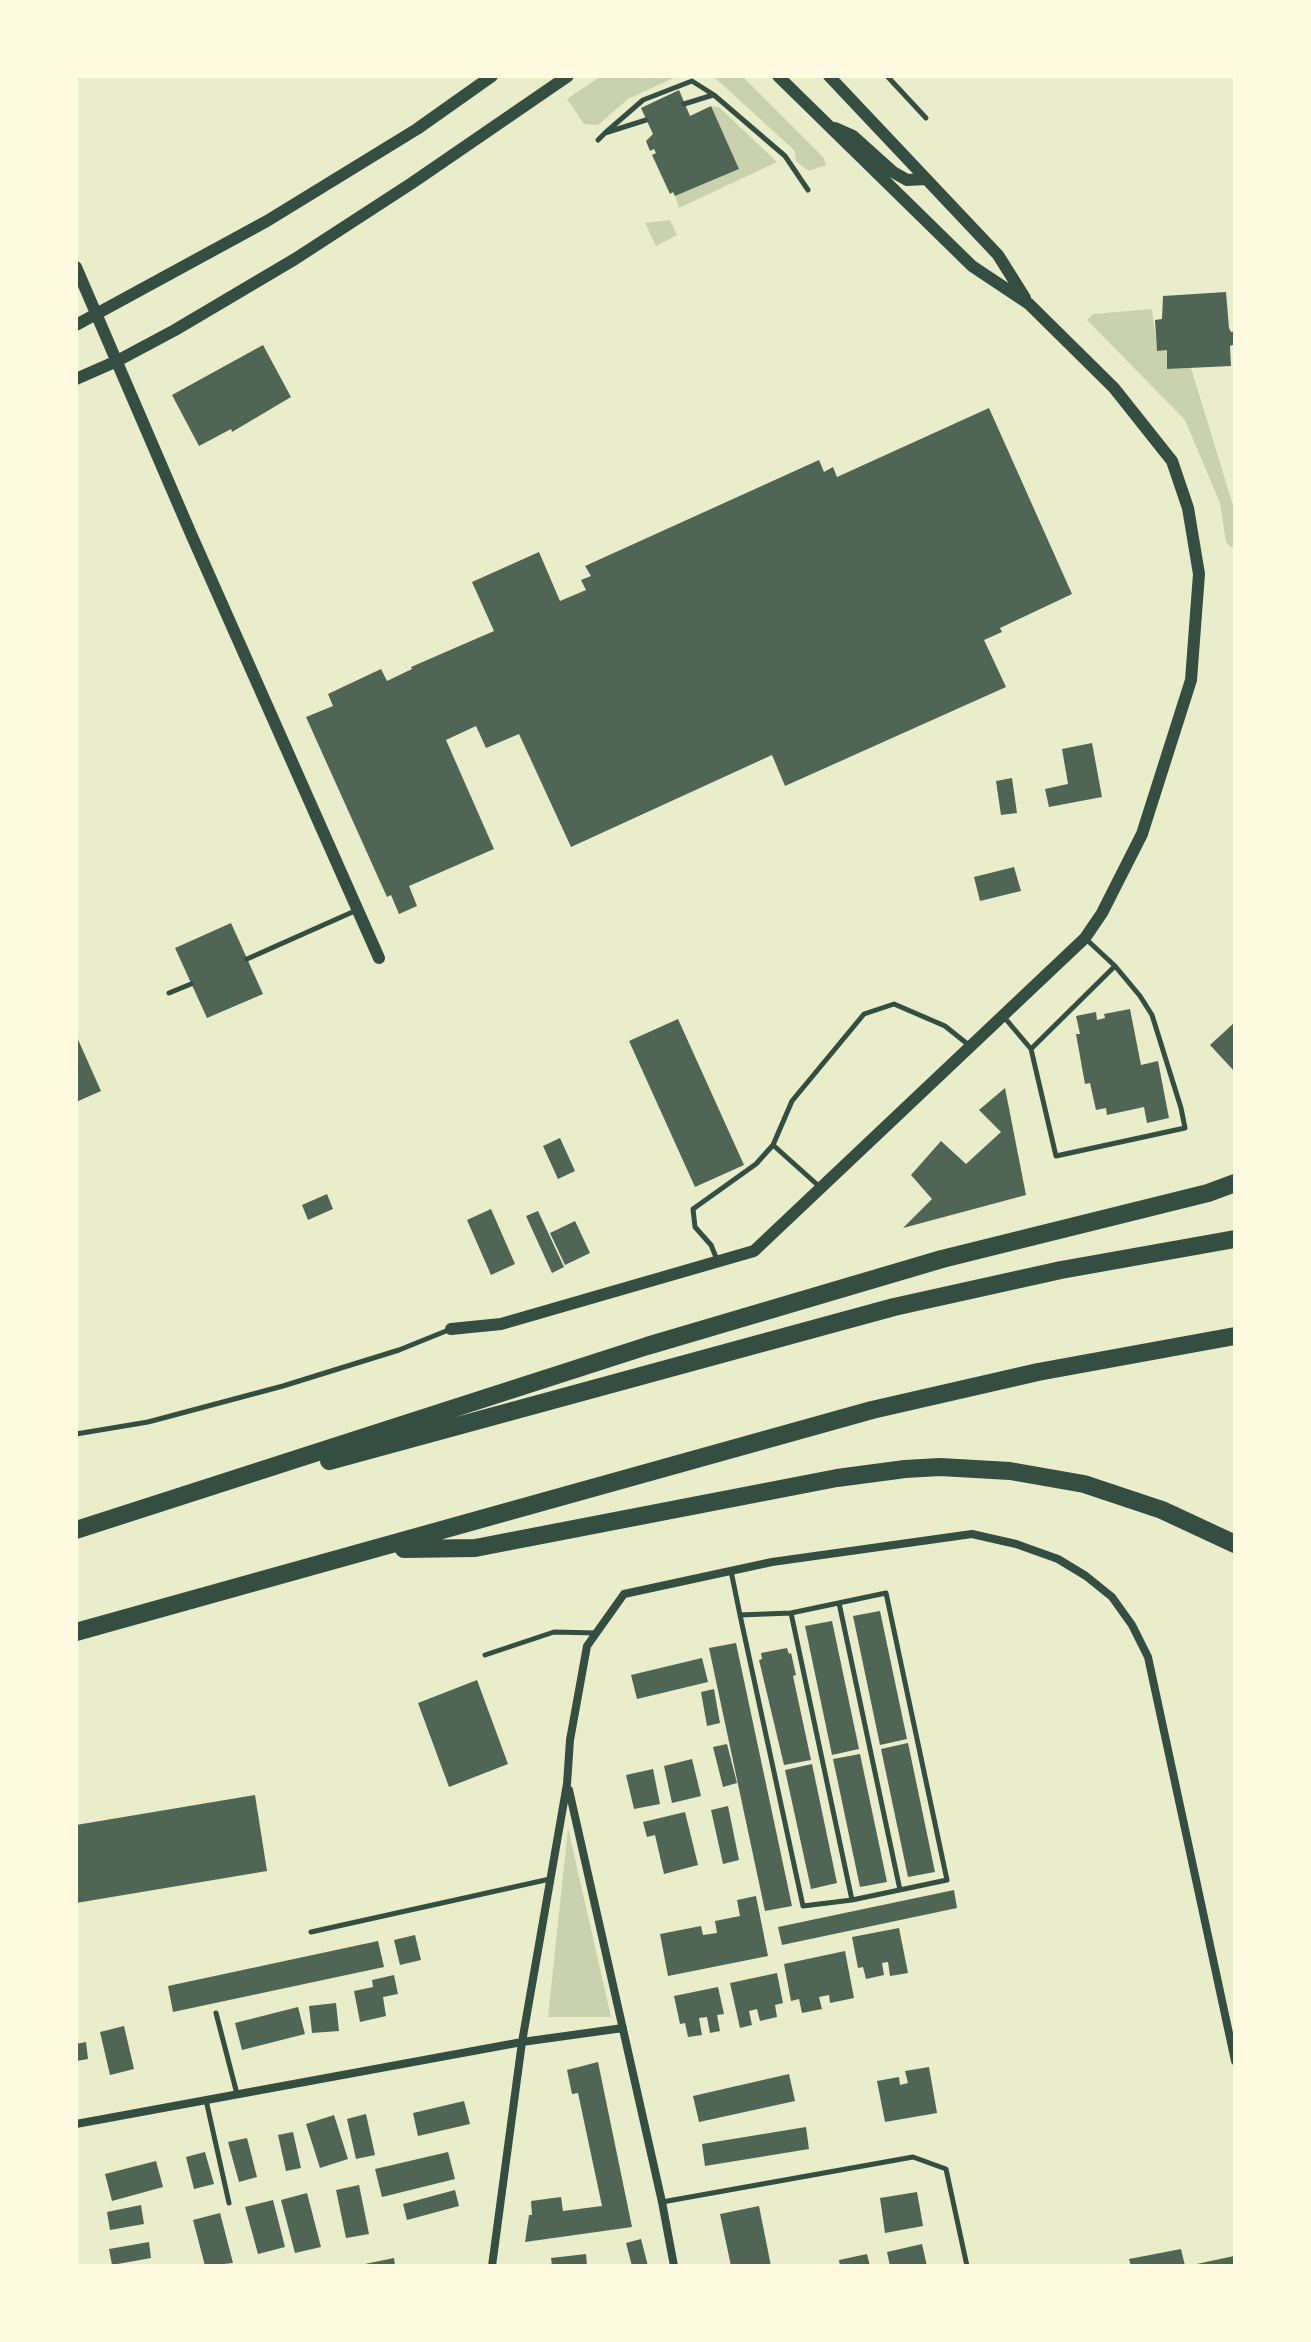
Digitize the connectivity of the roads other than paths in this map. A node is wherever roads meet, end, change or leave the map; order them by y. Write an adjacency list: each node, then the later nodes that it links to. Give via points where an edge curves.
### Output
1 (492, 76): 17 (street, via 267,221)
2 (568, 76): 19 (street, via 295,259)
3 (778, 76): 10 (street)
4 (829, 76): 13 (street)
5 (887, 76): 8 (lane)
6 (714, 95): 7 (lane); 11 (lane, via 692,81 643,100); 14 (lane, via 785,156)
7 (684, 104)
8 (926, 118)
9 (646, 120): 11 (lane)
10 (828, 126): 13 (street, via 853,136 907,180); 16 (street, via 972,266)
11 (605, 133): 12 (lane)
12 (598, 140)
13 (926, 179): 16 (street, via 998,255)
14 (808, 190)
15 (76, 267): 17 (street)
16 (1029, 304): 22 (street, via 1114,388 1172,461 1188,508 1199,574 1191,680 1142,834)
17 (97, 314): 18 (street); 19 (street)
18 (76, 325)
19 (117, 361): 20 (street); 21 (street)
20 (76, 379)
21 (358, 910): 23 (street); 24 (lane)
22 (1085, 938): 25 (lane); 28 (street)
23 (379, 958)
24 (247, 959)
25 (1115, 966): 30 (lane); 30 (lane, via 1152,1015 1185,1128 1056,1156)
26 (191, 984): 27 (lane)
27 (169, 993)
28 (1002, 1015): 29 (street); 30 (lane)
29 (971, 1047): 31 (lane, via 945,1026 894,1004 864,1014 792,1101); 33 (street)
30 (1031, 1049)
31 (773, 1145): 33 (lane); 36 (lane, via 756,1164 693,1209 695,1227)
32 (1235, 1183): 41 (highway, via 913,1267 647,1346)
33 (821, 1188): 36 (street, via 754,1251)
34 (1235, 1230): 37 (highway)
35 (1235, 1239): 37 (highway)
36 (718, 1262): 38 (street, via 501,1324)
37 (1061, 1270): 41 (highway, via 809,1328)
38 (451, 1329): 40 (lane, via 283,1386 148,1422)
39 (1235, 1336): 43 (highway, via 886,1407)
40 (76, 1434)
41 (76, 1531)
42 (1235, 1544): 43 (highway, via 1162,1510 1084,1484 1010,1471 940,1467 837,1478 475,1548)
43 (381, 1549): 48 (highway)
44 (731, 1570): 47 (lane); 49 (street, via 624,1594); 59 (street, via 972,1534 1058,1559 1112,1597 1148,1657)
45 (839, 1603): 46 (lane); 53 (lane); 53 (lane, via 886,1593 890,1608 947,1880)
46 (791, 1613): 47 (lane); 54 (lane)
47 (740, 1615): 54 (lane, via 803,1906)
48 (76, 1632)
49 (596, 1633): 50 (lane, via 554,1632); 51 (street, via 587,1646)
50 (485, 1655)
51 (567, 1784): 52 (street); 57 (street)
52 (551, 1879): 55 (lane); 58 (street)
53 (900, 1890): 54 (lane)
54 (852, 1900)
55 (311, 1932)
56 (216, 2013): 60 (lane)
57 (623, 2028): 58 (street); 63 (street)
58 (522, 2042): 60 (street); 65 (street)
59 (1235, 2061)
60 (237, 2094): 61 (street)
61 (206, 2100): 62 (street); 64 (lane)
62 (76, 2124)
63 (662, 2202): 66 (street); 67 (lane, via 913,2157 946,2169)
64 (229, 2203)
65 (492, 2266)
66 (674, 2266)
67 (967, 2266)

